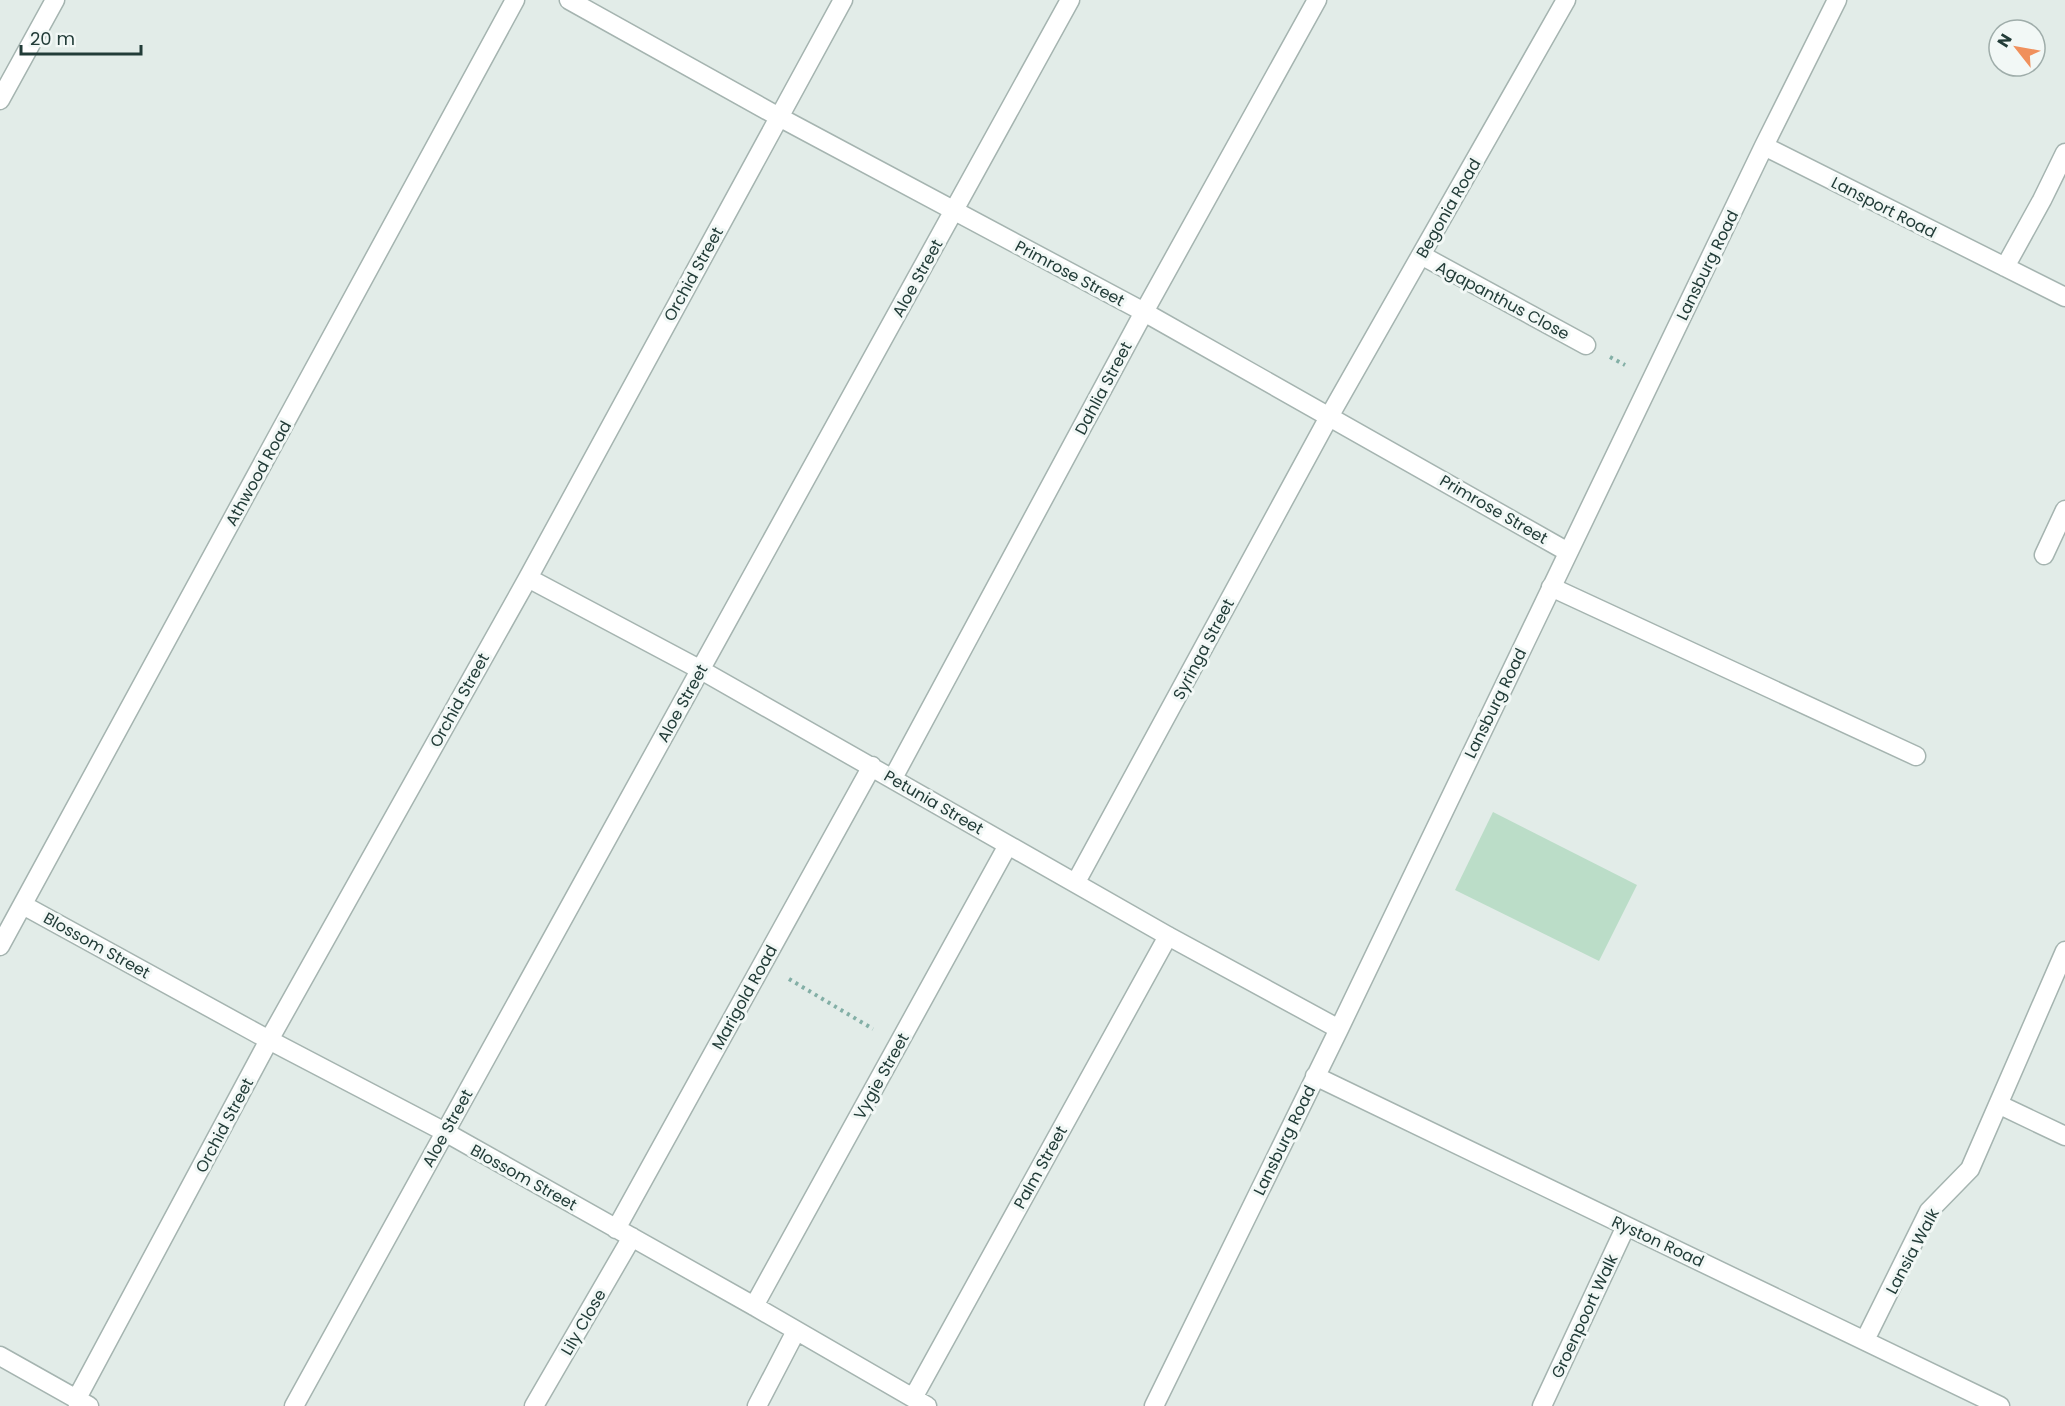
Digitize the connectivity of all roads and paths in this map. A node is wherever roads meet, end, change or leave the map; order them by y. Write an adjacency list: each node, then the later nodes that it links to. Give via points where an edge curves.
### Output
1 (56, 0): 9 (street)
2 (515, 0): 32 (street, Athwood Road)
3 (568, 0): 10 (street, Primrose Street)
4 (843, 0): 10 (street, Orchid Street)
5 (1070, 0): 13 (street, Aloe Street)
6 (1317, 0): 17 (street, Dahlia Street)
7 (1566, 0): 14 (street, Begonia Road)
8 (1837, 0): 11 (street, Lansburg Road)
9 (0, 100)
10 (779, 117): 13 (street, Primrose Street); 24 (street, Orchid Street)
11 (1764, 146): 15 (street, Lansport Road); 19 (street, Lansburg Road)
12 (2065, 153): 15 (street)
13 (954, 212): 17 (street, Primrose Street); 26 (street, Aloe Street)
14 (1421, 255): 18 (street, Agapanthus Close); 20 (street, Begonia Road)
15 (2005, 267): 16 (street, Lansport Road)
16 (2065, 297)
17 (1144, 312): 20 (street, Primrose Street); 29 (street, Dahlia Street)
18 (1586, 345): 19 (path)
19 (1653, 379): 22 (street, Lansburg Road)
20 (1330, 416): 22 (street, Primrose Street); 31 (street, Syringa Street)
21 (2065, 510): 23 (street)
22 (1568, 552): 25 (street, Lansburg Road)
23 (2044, 555)
24 (528, 578): 26 (street, Petunia Street); 38 (street, Orchid Street)
25 (1551, 587): 27 (street); 37 (street, Lansburg Road)
26 (701, 670): 28 (street, Petunia Street); 42 (street, Aloe Street)
27 (1916, 756)
28 (872, 766): 29 (street, Petunia Street); 36 (street, Marigold Road)
29 (893, 778): 30 (street, Petunia Street)
30 (1008, 845): 31 (street, Petunia Street); 39 (street, Vygie Street)
31 (1076, 882): 33 (street, Petunia Street)
32 (23, 905): 34 (street, Athwood Road); 38 (street, Blossom Street)
33 (1168, 936): 37 (street, Petunia Street); 50 (street, Palm Street)
34 (0, 946)
35 (2065, 951): 41 (street, Lansia Walk)
36 (762, 964): 39 (path); 45 (street, Marigold Road)
37 (1339, 1029): 40 (street, Lansburg Road)
38 (269, 1040): 42 (street, Blossom Street); 51 (street, Orchid Street)
39 (898, 1045): 46 (street, Vygie Street)
40 (1315, 1076): 44 (street, Ryston Road); 55 (street, Lansburg Road)
41 (2000, 1105): 43 (street); 48 (street, Lansia Walk, via 1970,1169 1929,1211)
42 (445, 1132): 45 (street, Blossom Street); 52 (street, Aloe Street)
43 (2065, 1136)
44 (1626, 1226): 48 (street, Ryston Road); 56 (street, Groenpoort Walk)
45 (624, 1233): 46 (street, Blossom Street); 53 (street, Lily Close)
46 (754, 1306): 47 (street, Blossom Street)
47 (796, 1331): 50 (street, Blossom Street); 54 (street)
48 (1865, 1340): 57 (street, Ryston Road)
49 (0, 1356): 51 (street)
50 (920, 1402)
51 (82, 1403)
52 (294, 1406)
53 (534, 1406)
54 (757, 1406)
55 (1154, 1406)
56 (1542, 1406)
57 (2000, 1406)

